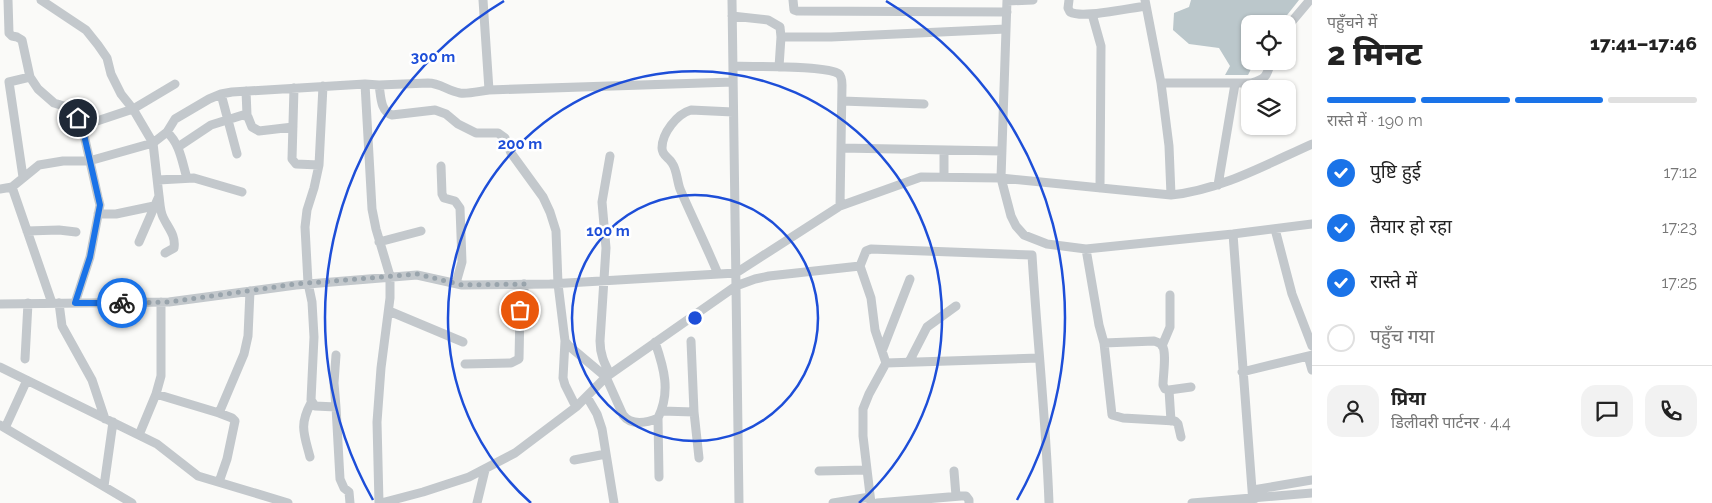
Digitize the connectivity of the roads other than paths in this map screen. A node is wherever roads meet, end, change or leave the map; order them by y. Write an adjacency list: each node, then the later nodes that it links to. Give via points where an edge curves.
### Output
1 (8, 0): 20 (street, via 10,33 22,40)
2 (41, 0): 34 (street, via 86,30 107,58 114,82)
3 (483, 0): 29 (street)
4 (732, 0): 13 (street)
5 (793, 0): 11 (street, via 797,11)
6 (1033, 0): 9 (street)
7 (1069, 0): 12 (street, via 1070,12)
8 (1310, 0): 14 (street)
9 (1007, 1): 11 (street)
10 (1145, 3): 12 (street); 22 (street)
11 (1007, 12): 15 (street)
12 (1092, 14): 59 (street, via 1101,46)
13 (732, 16): 16 (street, via 768,20 780,27); 17 (street)
14 (1296, 17)
15 (1006, 29): 16 (street); 46 (street)
16 (781, 37): 18 (street)
17 (733, 66): 18 (street); 21 (street)
18 (778, 67): 32 (street, via 833,71 842,78)
19 (1269, 70): 25 (street, via 1263,80)
20 (30, 77): 38 (street, via 54,103 68,107); 52 (street, via 9,82)
21 (733, 82): 29 (street); 35 (street)
22 (1162, 83): 25 (street); 63 (street)
23 (175, 84): 34 (street)
24 (365, 84): 26 (street); 27 (street); 74 (street, via 370,191)
25 (1235, 84): 57 (street)
26 (380, 85): 29 (street, via 434,83 459,92); 88 (street, via 387,114 434,110 476,133 502,135 550,212 556,231)
27 (323, 86): 28 (street); 50 (street)
28 (294, 88): 30 (street); 39 (street)
29 (489, 90)
30 (246, 91): 31 (street); 36 (street)
31 (221, 94): 37 (street); 40 (street, via 175,119)
32 (842, 101): 33 (street); 44 (street)
33 (924, 104)
34 (132, 109): 38 (street); 41 (street)
35 (733, 112): 80 (street); 81 (street, via 684,112 673,120 662,147 663,154 672,162 679,186)
36 (247, 116): 37 (street); 39 (street, via 252,127 259,132)
37 (227, 119): 43 (street, via 211,124); 47 (street)
38 (82, 126): 49 (street)
39 (293, 127): 50 (street, via 292,160)
40 (167, 132): 41 (street); 43 (street)
41 (153, 142): 49 (street); 56 (street)
42 (1312, 144): 57 (street)
43 (178, 147): 54 (street)
44 (841, 148): 45 (street); 65 (street)
45 (944, 150): 46 (street); 53 (street)
46 (1002, 151): 55 (street)
47 (237, 154)
48 (610, 156): 84 (street, via 602,202 606,248)
49 (89, 161): 52 (street, via 40,165); 66 (street, via 100,205)
50 (318, 166): 85 (street, via 305,227)
51 (441, 166): 86 (street, via 442,194 459,204 460,208 462,262)
52 (24, 177): 58 (street)
53 (944, 177): 55 (street); 65 (street, via 914,178)
54 (187, 178): 56 (street); 61 (street)
55 (1000, 178): 59 (street); 75 (street, via 1016,226 1024,235)
56 (158, 180): 62 (street)
57 (1218, 185): 63 (street)
58 (12, 187): 60 (street); 69 (street)
59 (1100, 188): 63 (street)
60 (0, 189)
61 (242, 192)
62 (159, 196): 64 (street); 77 (street, via 163,217 174,240 174,248)
63 (1171, 196)
64 (154, 206): 66 (street, via 116,214); 73 (street)
65 (840, 206): 80 (street)
66 (98, 214): 95 (street, via 90,257)
67 (1312, 224): 68 (street)
68 (1275, 229): 72 (street); 99 (street, via 1292,294)
69 (27, 231): 71 (street); 94 (street)
70 (421, 231): 74 (street)
71 (76, 232)
72 (1233, 234): 76 (street); 117 (street)
73 (139, 242)
74 (380, 242): 82 (street)
75 (1047, 244): 76 (street); 78 (street)
76 (1086, 249): 104 (street)
77 (165, 253)
78 (1032, 255): 79 (street, via 872,249 866,251); 110 (street)
79 (860, 266): 89 (street, via 762,278); 107 (street, via 871,298 874,330)
80 (736, 273): 81 (street); 89 (street)
81 (718, 274): 84 (street)
82 (390, 276): 85 (street); 86 (street, via 417,274); 98 (street)
83 (910, 280): 107 (street)
84 (604, 281): 88 (street); 118 (street, via 600,346)
85 (308, 283): 90 (street); 124 (street, via 314,337)
86 (456, 283): 87 (street)
87 (524, 284): 88 (street); 114 (street, via 519,359 511,363)
88 (558, 284): 100 (street)
89 (736, 286): 102 (street); 159 (street)
90 (250, 291): 92 (street); 128 (street, via 244,354)
91 (1170, 295): 105 (street, via 1170,327)
92 (161, 302): 95 (street); 122 (street, via 160,376)
93 (28, 303): 94 (street); 96 (street); 111 (street)
94 (56, 303): 95 (street); 130 (street, via 62,326 92,380)
95 (75, 303)
96 (0, 304)
97 (956, 306): 112 (street, via 927,327)
98 (389, 311): 101 (street); 156 (street, via 377,422)
99 (1308, 322): 106 (street)
100 (565, 341): 118 (street); 126 (street, via 563,378)
101 (463, 342)
102 (655, 342): 118 (street); 129 (street, via 666,381)
103 (691, 342): 127 (street)
104 (1104, 343): 105 (street, via 1154,341); 131 (street, via 1112,415)
105 (1162, 346): 121 (street, via 1163,385)
106 (1312, 346)
107 (882, 351): 113 (street)
108 (336, 355): 125 (street)
109 (1310, 355): 116 (street); 117 (street)
110 (1038, 358): 112 (street); 162 (street, via 1047,437)
111 (26, 359)
112 (910, 362): 113 (street)
113 (886, 363): 140 (street, via 863,409)
114 (465, 364)
115 (0, 367): 119 (street)
116 (1312, 370)
117 (1242, 372): 149 (street)
118 (608, 376): 123 (street); 129 (street, via 627,420 632,423 652,421)
119 (27, 380): 130 (street); 132 (street)
120 (1190, 387): 121 (street)
121 (1169, 390): 131 (street)
122 (156, 394): 128 (street); 133 (street)
123 (587, 397): 126 (street); 135 (street, via 600,422)
124 (311, 403): 125 (street); 136 (street, via 303,423)
125 (336, 407): 155 (street, via 340,479 349,492)
126 (576, 407): 139 (street, via 515,453)
127 (694, 412): 129 (street); 137 (street)
128 (219, 413): 145 (street, via 235,421)
129 (660, 415): 143 (street)
130 (109, 421): 133 (street); 146 (street)
131 (1170, 421): 134 (street, via 1178,424)
132 (3, 427): 146 (street)
133 (138, 435): 145 (street, via 157,444 198,476)
134 (1180, 437)
135 (606, 454): 138 (street); 158 (street)
136 (310, 457)
137 (698, 458)
138 (574, 460)
139 (485, 470): 156 (street); 157 (street)
140 (867, 470): 141 (street); 152 (street)
141 (819, 471)
142 (954, 471): 148 (street)
143 (659, 477)
144 (1312, 480): 149 (street)
145 (220, 482): 150 (street)
146 (104, 486): 153 (street)
147 (1312, 493): 149 (street)
148 (956, 496): 151 (street); 161 (street, via 966,496)
149 (1253, 497): 163 (street)
150 (269, 500): 154 (street)
151 (940, 500): 152 (street)
152 (873, 501): 160 (street)
153 (132, 503)
154 (288, 503)
155 (350, 503)
156 (380, 503)
157 (477, 503)
158 (614, 503)
159 (739, 503)
160 (833, 503)
161 (969, 503)
162 (1049, 503)
163 (1192, 503)

